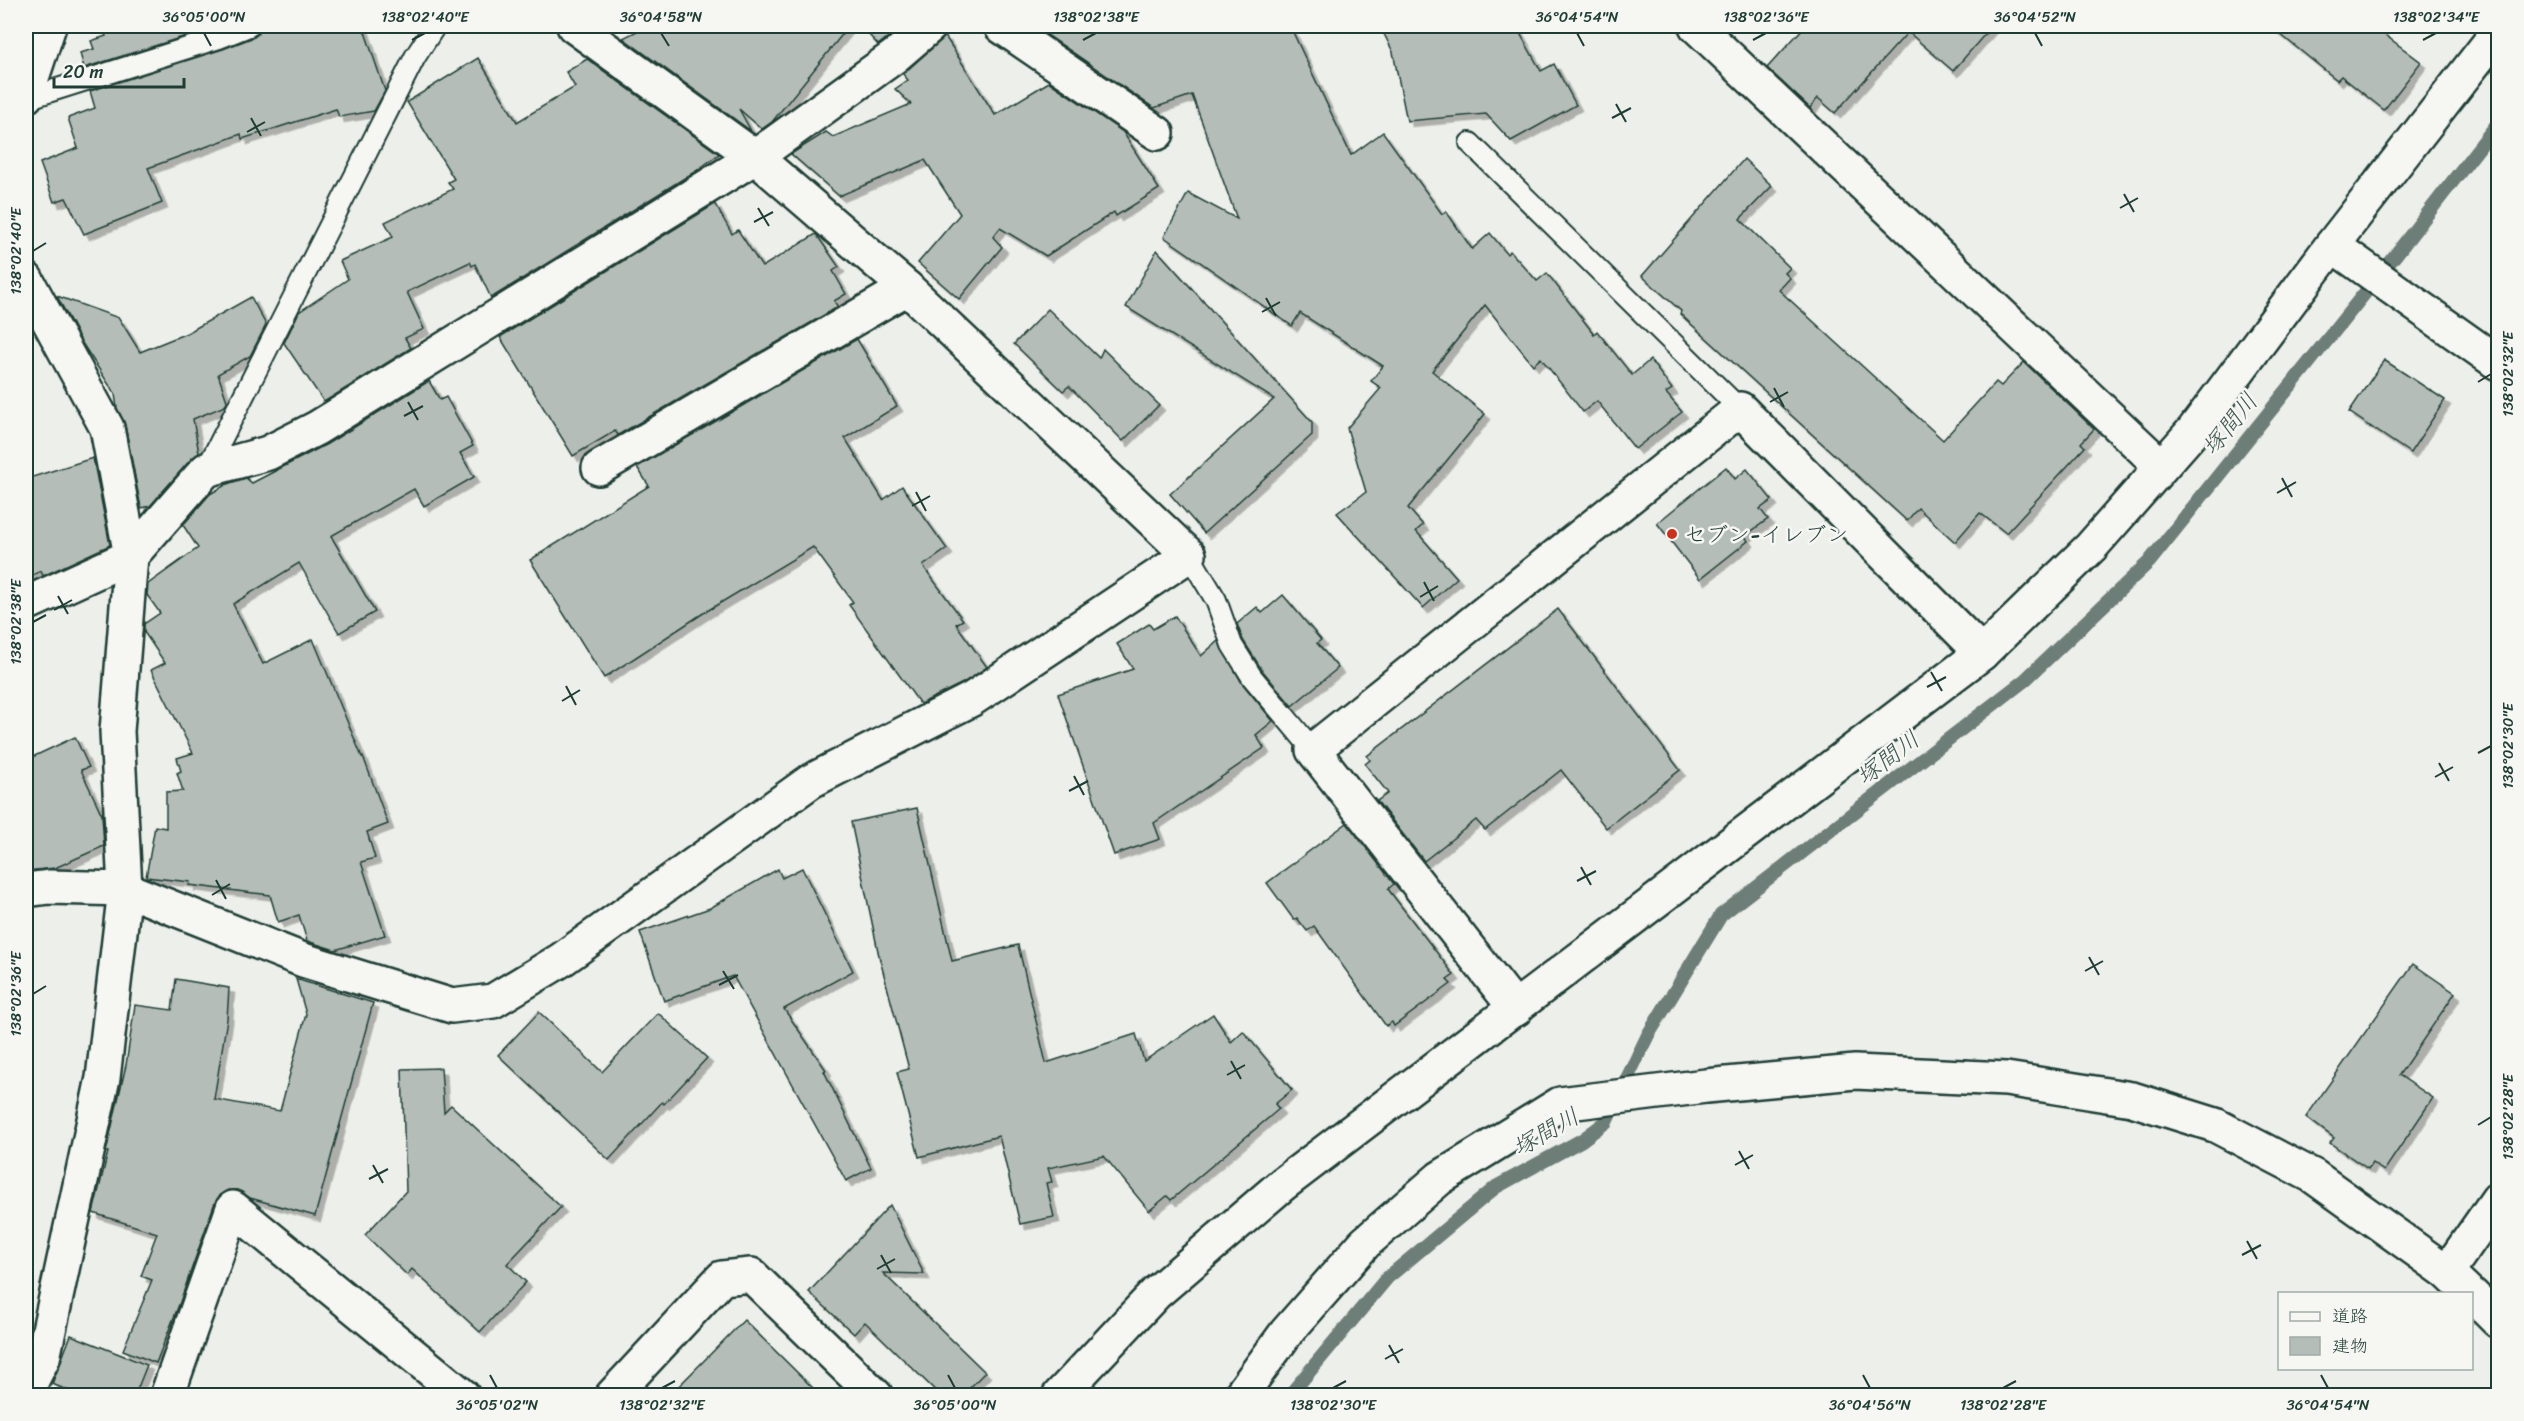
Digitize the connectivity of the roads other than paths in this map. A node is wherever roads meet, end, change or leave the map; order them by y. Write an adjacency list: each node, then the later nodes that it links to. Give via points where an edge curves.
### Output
1 (49, 26): 9 (main road)
2 (249, 26): 9 (lane)
3 (435, 26): 20 (lane, via 415,57)
4 (574, 26): 12 (main road)
5 (930, 26): 12 (main road, via 896,56)
6 (1001, 26): 10 (main road)
7 (1696, 26): 18 (main road)
8 (2499, 32): 13 (main road)
9 (26, 98)
10 (1157, 133)
11 (1470, 143): 17 (lane)
12 (755, 157): 15 (main road); 20 (main road, via 317,428 268,453)
13 (2332, 245): 16 (main road); 18 (main road, via 2193,431)
14 (26, 279): 22 (main road, via 107,428)
15 (907, 288): 19 (main road); 21 (main road)
16 (2499, 363)
17 (1740, 410): 24 (main road); 25 (main road)
18 (2161, 466): 24 (main road, via 2091,547)
19 (599, 468)
20 (206, 470): 22 (main road)
21 (1189, 555): 25 (lane, via 1216,600 1232,645 1252,677); 26 (main road, via 972,699 811,781 561,960 493,1001 452,1006 303,960)
22 (131, 556): 23 (main road); 26 (main road, via 117,731)
23 (26, 604)
24 (1982, 653): 28 (main road)
25 (1313, 750): 28 (main road)
26 (125, 889): 27 (main road); 33 (main road, via 103,1078 43,1358)
27 (26, 890)
28 (1516, 1009): 38 (main road, via 1283,1184 1156,1293)
29 (2499, 1199): 30 (main road)
30 (2463, 1287): 39 (main road, via 2313,1176 2215,1125 2132,1099 2006,1078 1855,1072 1560,1104 1440,1178 1365,1243 1286,1333)
31 (2473, 1296): 32 (main road)
32 (2499, 1321)
33 (26, 1392)
34 (167, 1395): 35 (main road, via 234,1208)
35 (463, 1395)
36 (612, 1395): 37 (main road, via 722,1278 751,1275)
37 (876, 1395)
38 (1059, 1395)
39 (1240, 1395)

